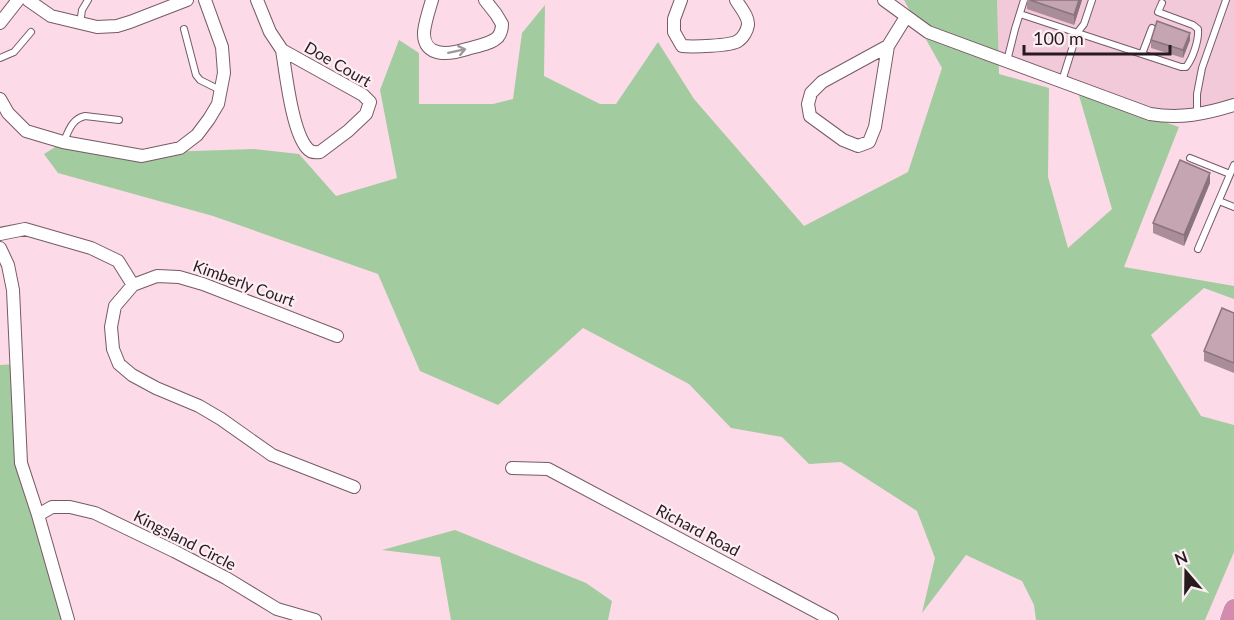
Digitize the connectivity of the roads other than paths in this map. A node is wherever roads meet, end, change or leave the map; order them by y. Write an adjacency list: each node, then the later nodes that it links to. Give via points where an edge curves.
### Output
1 (18, 0): 18 (street)
2 (28, 0): 19 (street, via 51,16)
3 (88, 0): 19 (lane)
4 (187, 0): 19 (street, via 117,26)
5 (205, 0): 30 (street, via 222,47 224,73)
6 (257, 0): 25 (street, Doe Court)
7 (432, 0): 8 (street, one-way to 8, via 425,41 437,53 446,54 493,41 500,35 502,24)
8 (485, 0)
9 (681, 0): 10 (street, via 674,32 682,46 690,47 736,43 743,38 748,24)
10 (736, 0)
11 (884, 0): 17 (street)
12 (1024, 0): 16 (lane)
13 (1092, 0): 23 (lane)
14 (1226, 0): 33 (lane, via 1202,68)
15 (1162, 3): 26 (lane, via 1158,12 1198,29 1190,61 1181,68)
16 (1020, 14): 23 (lane); 28 (lane)
17 (906, 17): 24 (street); 28 (street, via 928,32)
18 (0, 23)
19 (80, 24)
20 (1152, 28): 26 (lane)
21 (184, 29): 30 (lane, via 196,75)
22 (31, 32): 27 (lane, via 14,52)
23 (1077, 33): 26 (lane); 29 (lane)
24 (888, 46): 24 (street, via 822,82 811,93 810,116 843,140 858,146 869,142)
25 (282, 50): 25 (street, Doe Court, via 295,123 307,148 320,152 366,114 370,102)
26 (1142, 54)
27 (0, 58)
28 (1007, 61): 29 (street)
29 (1062, 81): 33 (street, via 1150,114)
30 (220, 90): 35 (street, via 218,104 209,119 180,148 142,156)
31 (0, 99): 35 (street, via 26,131)
32 (1234, 105): 33 (street)
33 (1197, 115)
34 (118, 120): 35 (lane, via 80,117)
35 (63, 142)
36 (1190, 159): 38 (lane)
37 (1234, 165): 38 (lane)
38 (1230, 174): 39 (lane)
39 (1219, 201): 40 (lane); 43 (lane)
40 (1234, 207)
41 (0, 234): 44 (street, via 25,229 91,248 118,261)
42 (0, 248): 48 (street, via 13,290 21,463)
43 (1198, 249)
44 (133, 285): 45 (street, Kimberly Court, via 157,276 179,277); 47 (street, via 116,306 111,327 119,364 156,388 221,419 272,456)
45 (337, 336)
46 (512, 468): 52 (street, Richard Road, via 548,469)
47 (354, 488)
48 (38, 515): 50 (street); 51 (street, Kingsland Circle, via 52,507 95,513 226,578 278,609)
49 (1234, 609): 53 (highway)
50 (68, 620)
51 (315, 620)
52 (832, 620)
53 (1230, 620)

